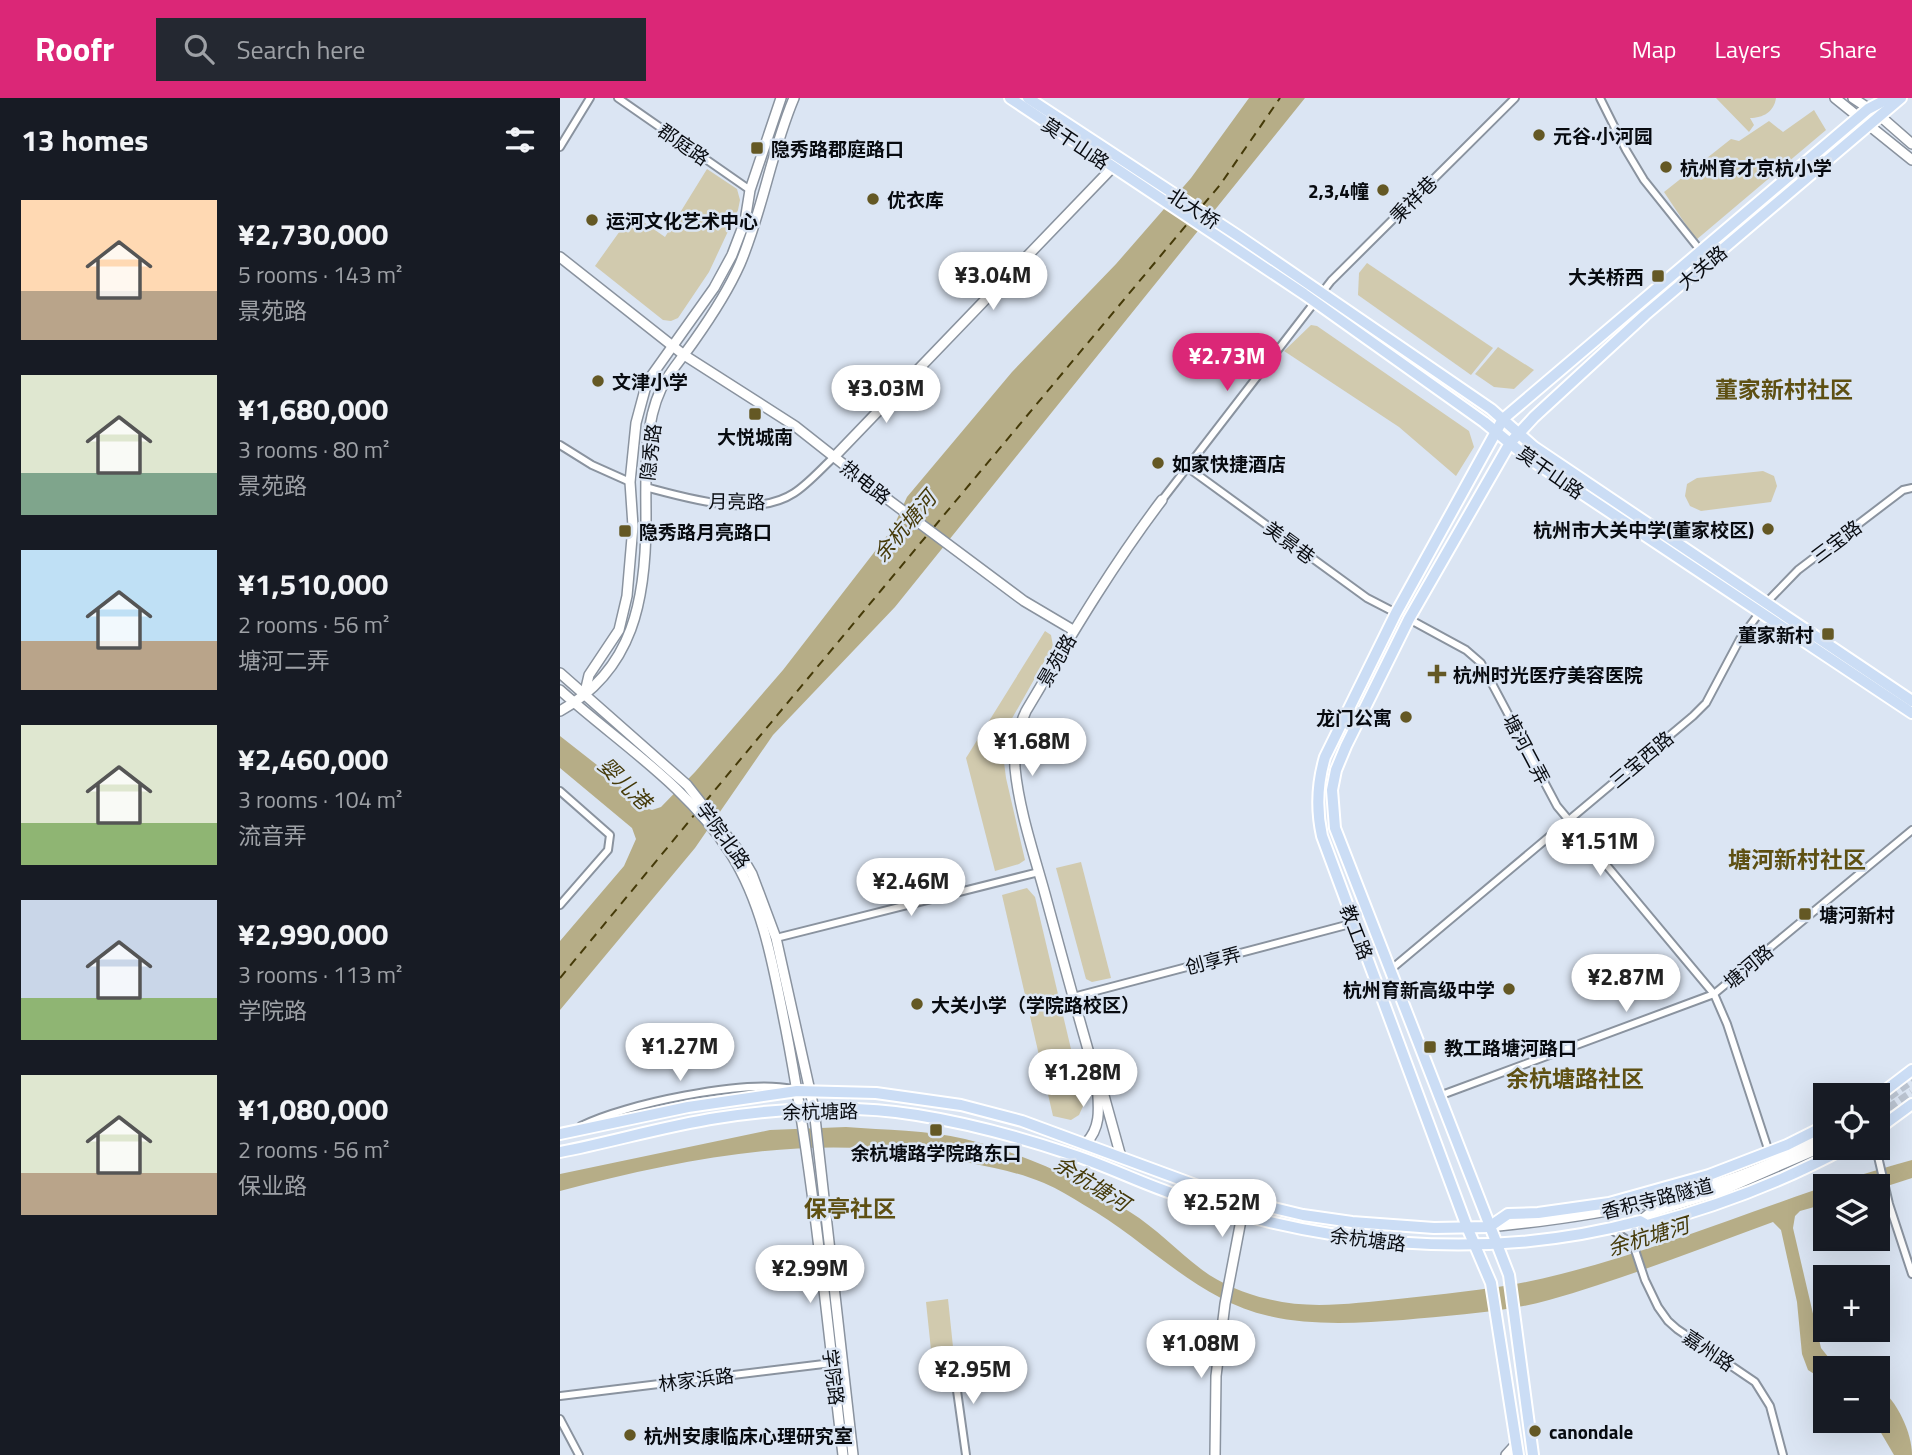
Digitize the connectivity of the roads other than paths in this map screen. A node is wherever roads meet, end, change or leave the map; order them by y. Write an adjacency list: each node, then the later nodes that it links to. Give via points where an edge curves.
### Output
1 (590, 98): 17 (street)
2 (618, 98): 21 (street, 郡庭路)
3 (781, 98): 21 (main road, 隐秀路)
4 (794, 98): 28 (main road, 隐秀路, via 739,266)
5 (1010, 98): 19 (main road, 莫干山路)
6 (1028, 98): 20 (main road, 莫干山路)
7 (1515, 98): 26 (street, 秉祥巷)
8 (1600, 98): 23 (street, via 1644,180)
9 (1835, 98): 13 (main road)
10 (1853, 98): 13 (main road)
11 (1889, 98): 13 (main road, 大关路)
12 (1901, 98): 14 (main road, 大关路)
13 (1864, 113): 14 (main road); 15 (main road); 29 (main road, 大关路)
14 (1880, 116): 15 (main road, 大关路); 16 (main road)
15 (1870, 125): 18 (main road); 30 (main road, 大关路, via 1645,315)
16 (1912, 144)
17 (560, 147)
18 (1912, 160)
19 (1112, 168): 20 (main road, 莫干山路); 34 (main road, 月亮路)
20 (1145, 183): 22 (main road, 北大桥); 24 (main road, 北大桥)
21 (750, 190): 27 (main road, 隐秀路, via 732,255)
22 (1240, 237): 26 (main road, 莫干山路)
23 (1696, 245)
24 (1231, 246): 26 (main road, 莫干山路)
25 (560, 257): 27 (main road, 热电路)
26 (1318, 299): 29 (main road, 莫干山路); 31 (main road, 莫干山路); 35 (street, 景苑路)
27 (672, 345): 28 (main road, 热电路); 36 (main road, 隐秀路, via 647,383 636,423)
28 (684, 355): 34 (main road, 热电路, via 795,426); 37 (main road, 隐秀路, via 661,390 649,435)
29 (1503, 419): 30 (main road, 莫干山路); 31 (main road, 大关路)
30 (1519, 431): 32 (main road, 大关路); 40 (main road, 莫干山路, via 1534,447)
31 (1497, 433): 32 (main road, 莫干山路); 41 (main road, 教工路)
32 (1510, 443): 40 (main road, 莫干山路); 42 (main road, 教工路)
33 (560, 445): 36 (street)
34 (834, 457): 37 (street, 月亮路, via 793,494 771,503 710,503); 43 (main road, 热电路, via 1024,601)
35 (1187, 467): 39 (street, 景苑路); 41 (street, 美景巷, via 1367,598)
36 (630, 482): 46 (main road, 隐秀路, via 633,526 627,596 619,630 589,676)
37 (645, 487): 46 (main road, 隐秀路, via 645,554 633,626 605,676)
38 (1912, 488): 40 (street, 三宝路, via 1903,490 1798,570)
39 (1162, 500): 43 (main road, 景苑路)
40 (1763, 606): 47 (main road, 莫干山路); 50 (main road, 莫干山路); 53 (street, 三宝西路, via 1706,703)
41 (1396, 612): 58 (main road, 教工路, via 1325,757 1319,780 1322,836)
42 (1409, 619): 53 (street, 塘河二弄, via 1481,663); 60 (main road, 教工路, via 1346,746 1332,790 1335,828)
43 (1073, 630): 56 (main road, 景苑路, via 1026,711 1017,740 1018,789)
44 (560, 673): 46 (main road, 学院北路)
45 (560, 690): 48 (main road, 学院北路)
46 (584, 694): 48 (main road, 隐秀路); 51 (main road, 学院北路)
47 (1912, 701)
48 (574, 703): 49 (main road, 隐秀路); 51 (main road, 学院北路)
49 (560, 711)
50 (1912, 713)
51 (655, 763): 55 (main road, 学院北路, via 704,805)
52 (560, 791): 57 (street, via 610,835 608,850)
53 (1568, 820): 60 (street, 三宝西路); 61 (street, 塘河二弄)
54 (1912, 830): 61 (street, 塘河路)
55 (735, 852): 59 (main road, 学院北路, via 752,874); 66 (main road, 学院北路, via 771,953)
56 (1039, 872): 59 (street); 62 (main road, 景苑路)
57 (560, 905)
58 (1353, 923): 62 (street, 创享弄); 83 (main road, 教工路)
59 (776, 938): 67 (main road, 学院北路)
60 (1389, 971): 68 (main road, 教工路)
61 (1714, 994): 68 (street, 塘河路); 77 (street, 塘河二弄)
62 (1073, 998): 64 (main road, 景苑路)
63 (1912, 1070): 65 (main road)
64 (1097, 1081): 75 (main road, 景苑路, via 1096,1129); 78 (main road, 景苑路)
65 (1890, 1087)
66 (797, 1090): 67 (main road, 余杭塘路); 71 (main road, 学院路); 74 (main road, 余杭塘路)
67 (811, 1091): 70 (main road, 学院路); 75 (main road, 余杭塘路, via 877,1093 961,1105)
68 (1439, 1096): 84 (main road, 教工路)
69 (1912, 1104): 72 (main road)
70 (814, 1109): 71 (main road, 余杭塘路); 81 (main road, 余杭塘路, via 916,1114 968,1126 1068,1153); 97 (main road, 学院路)
71 (801, 1111): 76 (main road, 余杭塘路, via 716,1118); 91 (main road, 学院路)
72 (1890, 1120)
73 (1813, 1132): 77 (main road, 余杭塘路)
74 (565, 1133)
75 (1086, 1143): 78 (main road, 余杭塘路)
76 (560, 1152)
77 (1769, 1152): 84 (main road, 余杭塘路, via 1647,1193 1582,1207 1508,1214)
78 (1121, 1157): 83 (main road, 余杭塘路, via 1209,1190 1303,1214 1402,1227)
79 (1822, 1160): 82 (main road, 余杭塘路, via 1726,1201 1647,1225)
80 (1878, 1160): 89 (street)
81 (1242, 1215): 87 (main road, 余杭塘路, via 1357,1240); 99 (main road, via 1216,1376)
82 (1640, 1221): 84 (main road, 香积寺路隧道, via 1650,1213 1721,1191 1819,1144 1725,1181 1643,1205); 85 (main road, 余杭塘路); 86 (street)
83 (1467, 1227): 84 (main road, 余杭塘路); 87 (main road, 教工路)
84 (1489, 1227): 88 (main road, 教工路)
85 (1609, 1228): 86 (street); 88 (main road, 余杭塘路)
86 (1633, 1244): 102 (street, 嘉州路, via 1645,1280 1668,1321 1755,1382 1770,1406)
87 (1476, 1245): 88 (main road, 余杭塘路); 94 (main road, 教工路, via 1491,1283)
88 (1497, 1245): 101 (main road, 教工路, via 1509,1275)
89 (1912, 1274)
90 (953, 1362): 98 (street)
91 (832, 1363): 92 (street, 林家浜路); 96 (main road, 学院路)
92 (560, 1396)
93 (560, 1419): 95 (street)
94 (1517, 1449): 100 (main road)
95 (579, 1455)
96 (844, 1455)
97 (853, 1455)
98 (966, 1455)
99 (1215, 1455)
100 (1506, 1455)
101 (1533, 1455)
102 (1783, 1455)

